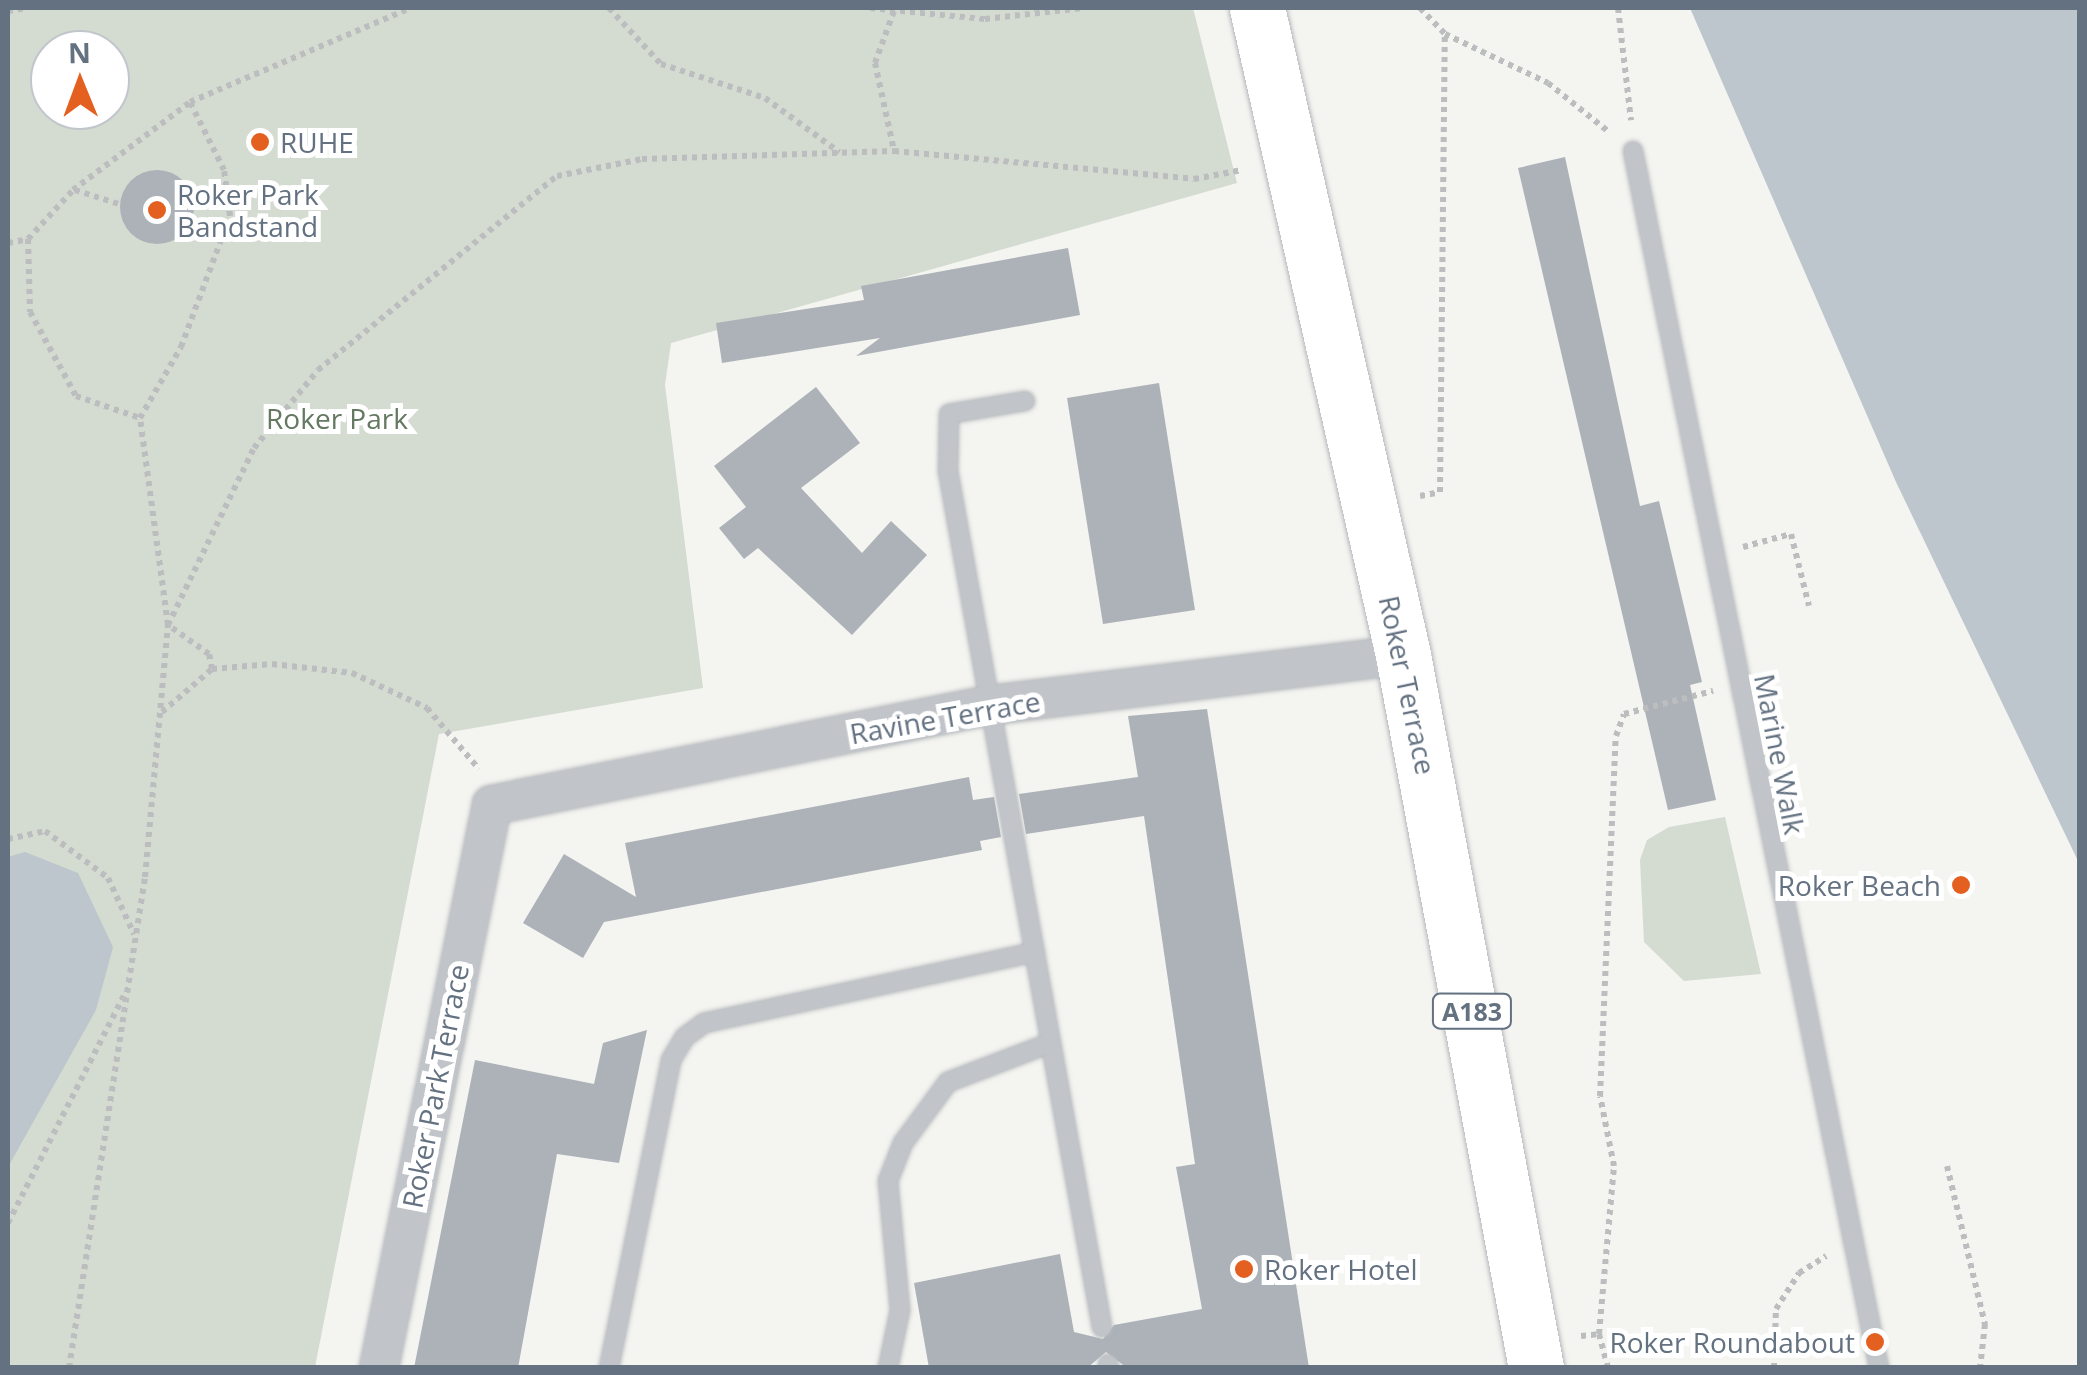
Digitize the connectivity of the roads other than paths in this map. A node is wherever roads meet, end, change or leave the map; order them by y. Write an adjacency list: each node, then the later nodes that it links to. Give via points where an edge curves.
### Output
1 (1257, 8): 4 (main road, Roker Terrace / A183)
2 (1633, 151): 14 (lane, Marine Walk, via 1848,1242)
3 (1025, 402): 5 (lane, via 949,414 945,427)
4 (1403, 655): 5 (street, Ravine Terrace); 10 (main road, Roker Terrace / A183)
5 (990, 706): 6 (street, Ravine Terrace); 7 (lane)
6 (492, 805): 11 (street, Roker Park Terrace)
7 (1034, 952): 8 (lane); 12 (lane, via 704,1023 684,1036 671,1060)
8 (1050, 1044): 9 (lane); 13 (lane, via 948,1082 903,1144 888,1181 900,1310)
9 (1102, 1327)
10 (1548, 1354)
11 (378, 1368)
12 (609, 1368)
13 (888, 1368)
14 (1879, 1368)

